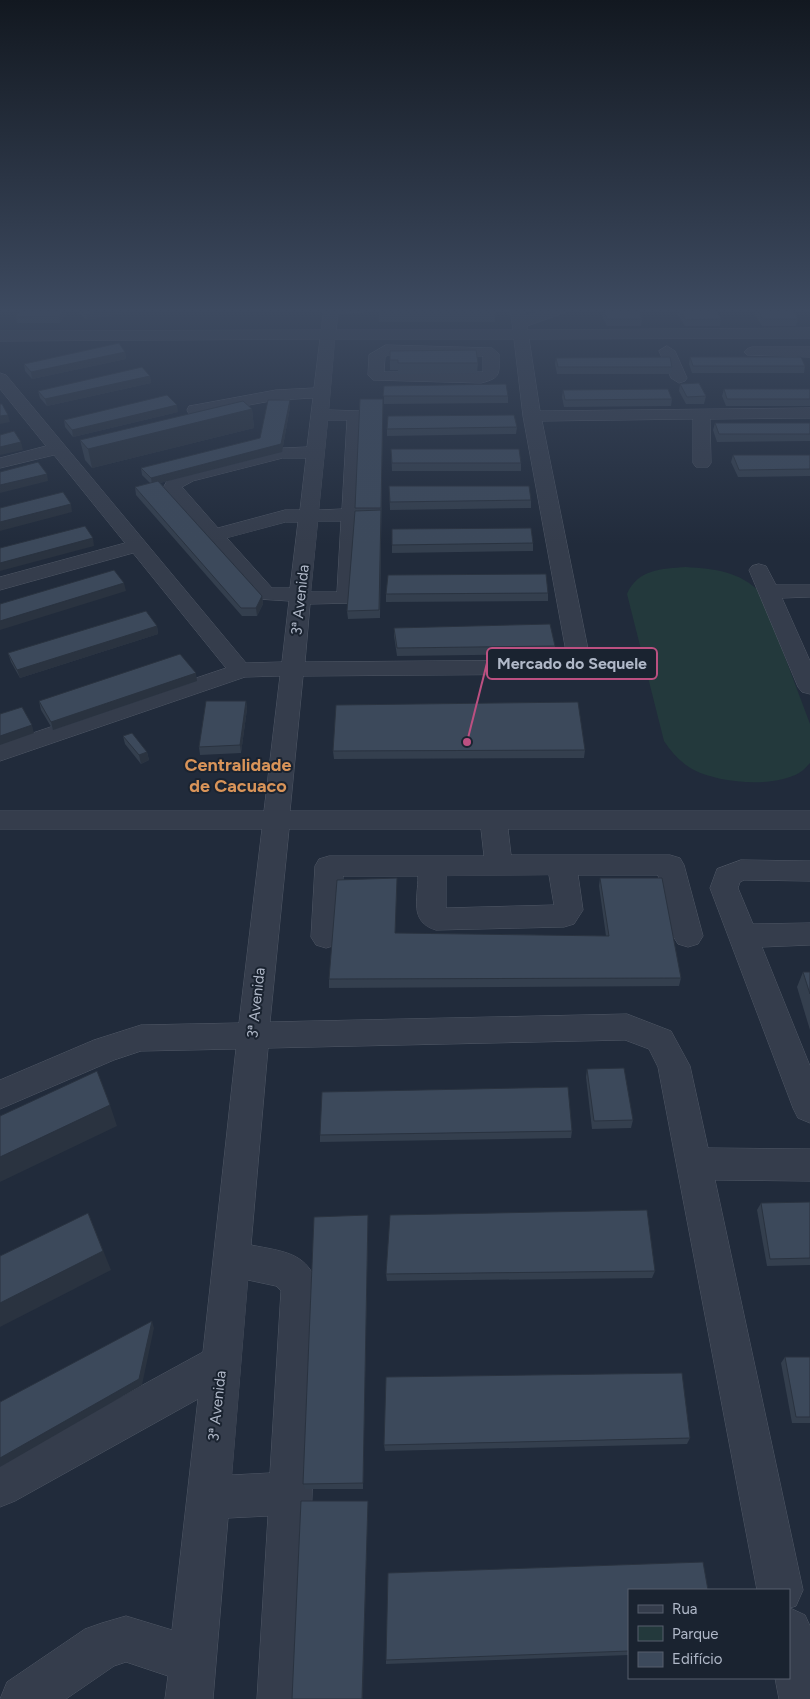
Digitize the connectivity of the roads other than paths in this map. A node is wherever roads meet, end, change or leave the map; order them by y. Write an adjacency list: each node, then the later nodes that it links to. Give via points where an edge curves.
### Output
1 (17, 387): 9 (street)
2 (323, 387): 4 (street, 3ª Avenida)
3 (528, 387): 8 (street)
4 (321, 404): 5 (street, via 276,395); 10 (street, 3ª Avenida); 13 (street, via 356,414)
5 (195, 410)
6 (810, 413): 7 (street)
7 (700, 414): 8 (street); 12 (street)
8 (532, 416): 22 (street, via 579,659 567,667)
9 (56, 449): 11 (street); 16 (street)
10 (314, 452): 14 (street, 3ª Avenida); 15 (street, via 283,453 186,477 176,483 172,488)
11 (0, 462)
12 (702, 463)
13 (351, 515): 14 (street); 21 (street, via 347,598)
14 (309, 516): 15 (street, via 284,516); 21 (street, 3ª Avenida)
15 (214, 536): 21 (street, via 266,594)
16 (136, 546): 18 (street); 23 (street)
17 (759, 570): 20 (street)
18 (0, 584)
19 (810, 591): 20 (street)
20 (768, 592): 24 (street)
21 (300, 596): 22 (street, 3ª Avenida)
22 (294, 668): 23 (street); 26 (street, 3ª Avenida)
23 (240, 671): 25 (street)
24 (808, 678)
25 (0, 753)
26 (276, 819): 27 (street); 28 (street); 38 (street, 3ª Avenida)
27 (0, 820)
28 (493, 820): 29 (street); 31 (street)
29 (810, 820)
30 (432, 866): 31 (street); 32 (street, via 432,916 436,919 564,916 570,910); 37 (street, via 329,866)
31 (499, 866): 32 (street)
32 (562, 866): 35 (street, via 670,865)
33 (810, 871): 36 (street, via 741,870 727,876 724,888)
34 (810, 934): 36 (street)
35 (688, 936)
36 (743, 936): 40 (street)
37 (326, 937)
38 (252, 1036): 39 (street, via 142,1038 105,1049); 41 (street, via 627,1027 660,1040 674,1066); 43 (street, 3ª Avenida)
39 (0, 1096)
40 (810, 1108)
41 (693, 1164): 42 (street); 48 (street)
42 (810, 1165)
43 (231, 1260): 44 (street, 3ª Avenida); 46 (street, via 286,1270 298,1282)
44 (221, 1364): 45 (street); 47 (street, 3ª Avenida)
45 (0, 1486)
46 (291, 1493): 47 (street); 52 (street)
47 (208, 1498): 50 (street, 3ª Avenida)
48 (780, 1589)
49 (790, 1636): 53 (street)
50 (190, 1679): 51 (street, via 126,1639 102,1646)
51 (24, 1699)
52 (281, 1699)
53 (803, 1699)

